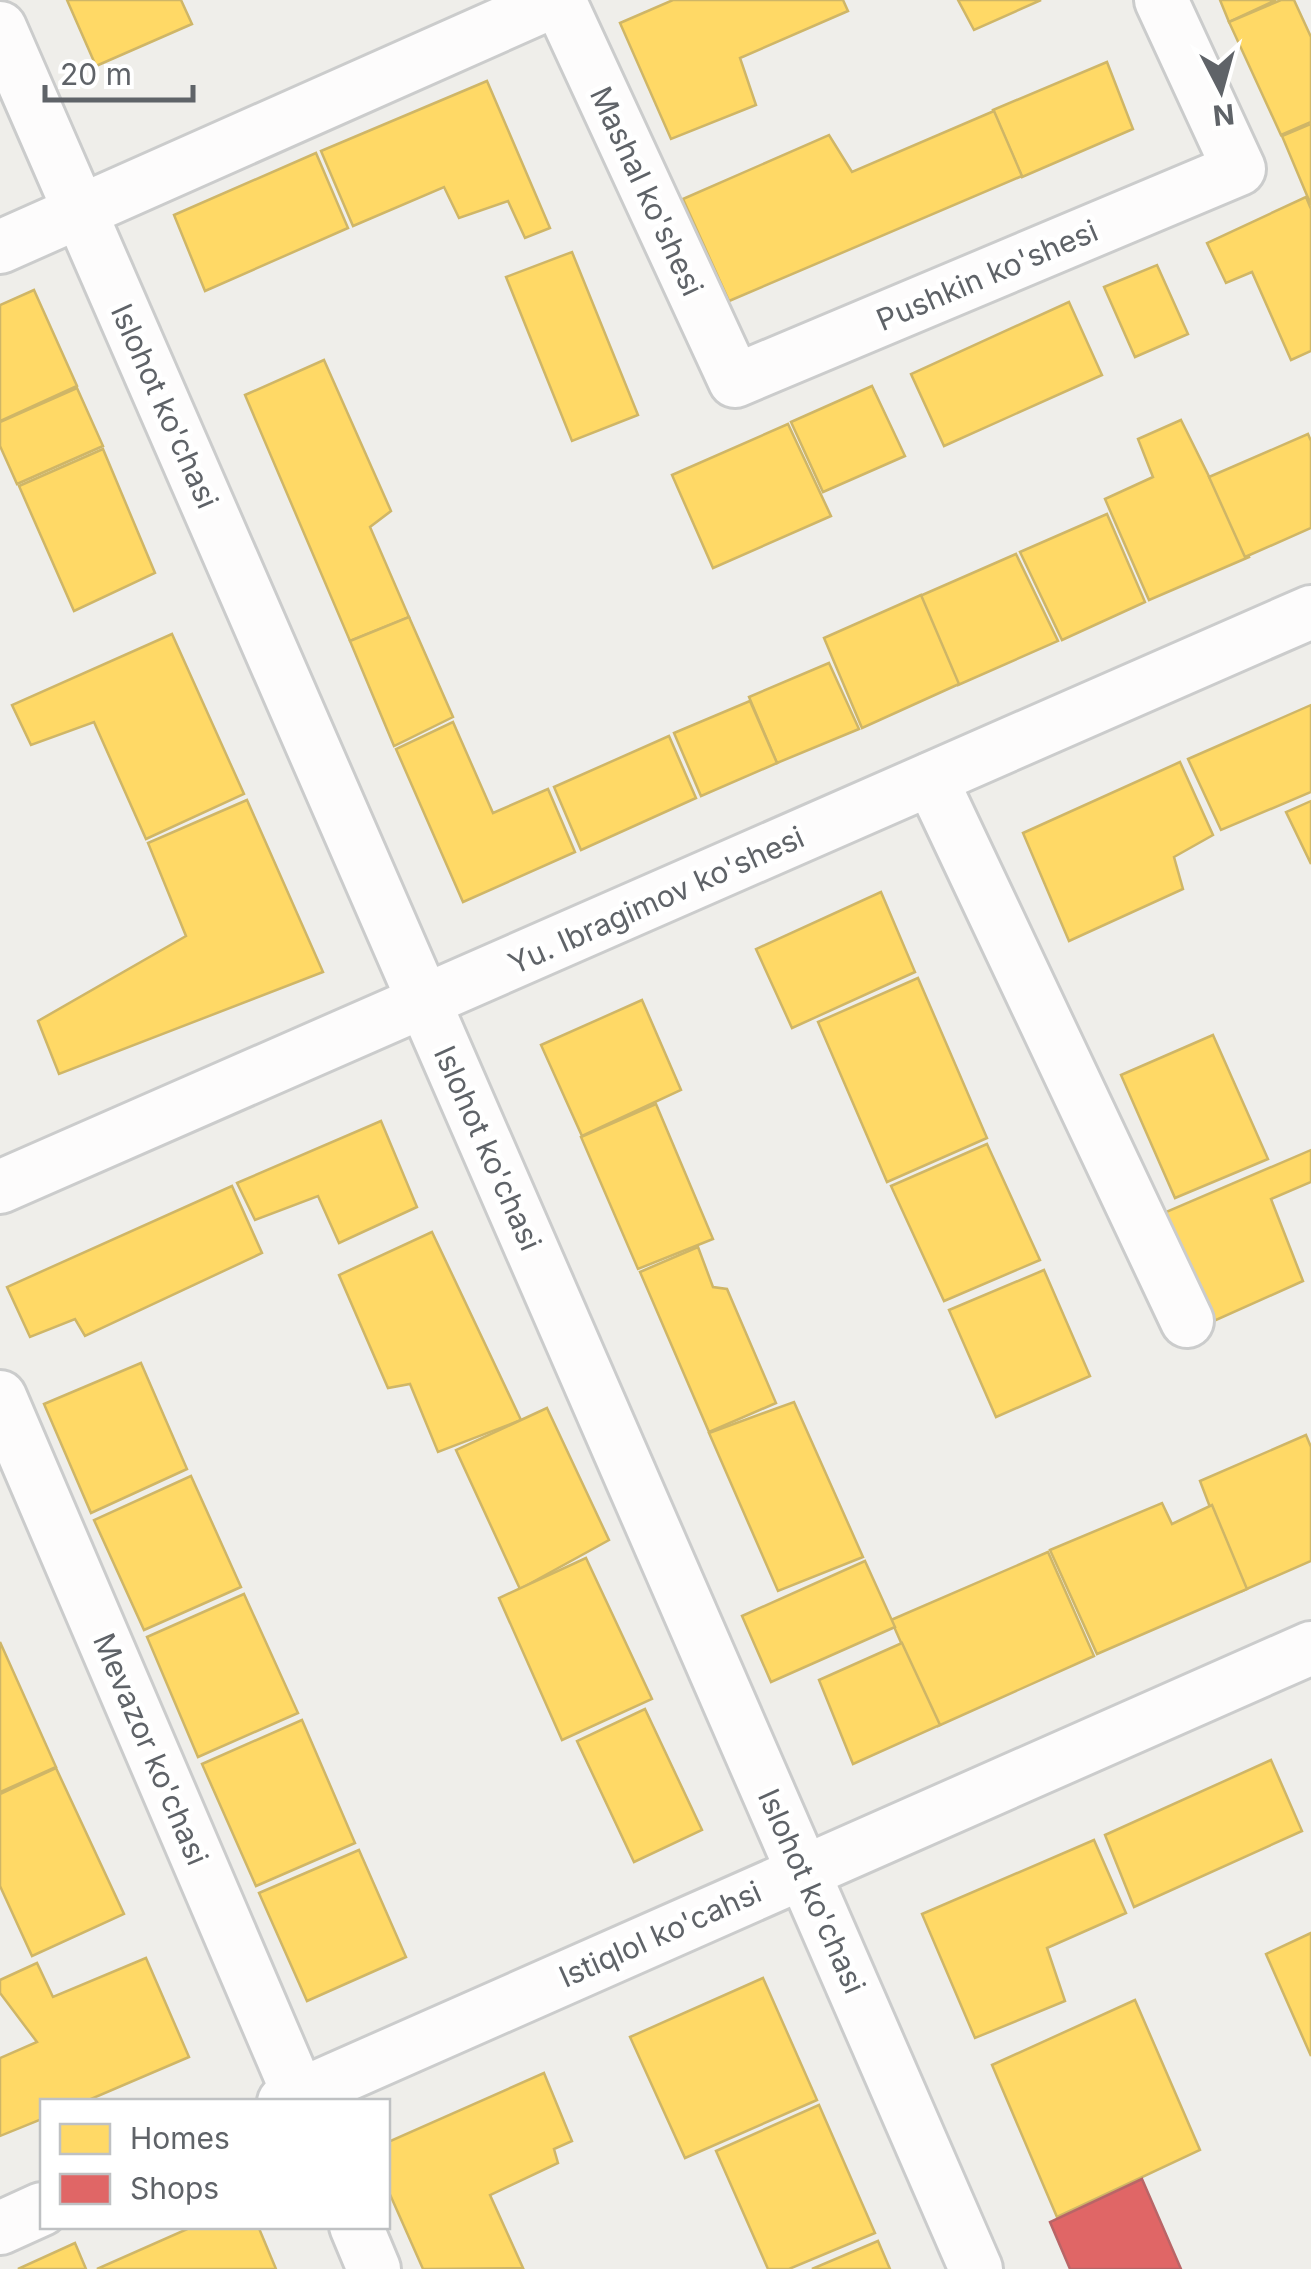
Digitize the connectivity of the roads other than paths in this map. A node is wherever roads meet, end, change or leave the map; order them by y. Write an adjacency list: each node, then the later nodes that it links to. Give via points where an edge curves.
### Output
1 (558, 0): 4 (street); 6 (street, Mashal ko'shesi)
2 (1162, 0): 6 (street, Pushkin ko'shesi, via 1238,169)
3 (0, 28): 4 (street, Islohot ko'chasi)
4 (80, 212): 5 (street); 9 (street, Islohot ko'chasi)
5 (0, 247)
6 (736, 381)
7 (1311, 612): 8 (street, Yu. Ibragimov ko'shesi)
8 (931, 779): 9 (street, Yu. Ibragimov ko'shesi); 11 (street)
9 (424, 1002): 10 (street, Yu. Ibragimov ko'shesi); 14 (street, Islohot ko'chasi)
10 (0, 1187)
11 (1187, 1320)
12 (0, 1398): 15 (street, Mevazor ko'chasi)
13 (1308, 1656): 14 (street, Istiqlol ko'cahsi)
14 (803, 1871): 15 (street, Istiqlol ko'cahsi); 20 (street, Islohot ko'chasi)
15 (295, 2099)
16 (40, 2210): 17 (street)
17 (0, 2228)
18 (357, 2229): 19 (street)
19 (374, 2269)
20 (976, 2269)

